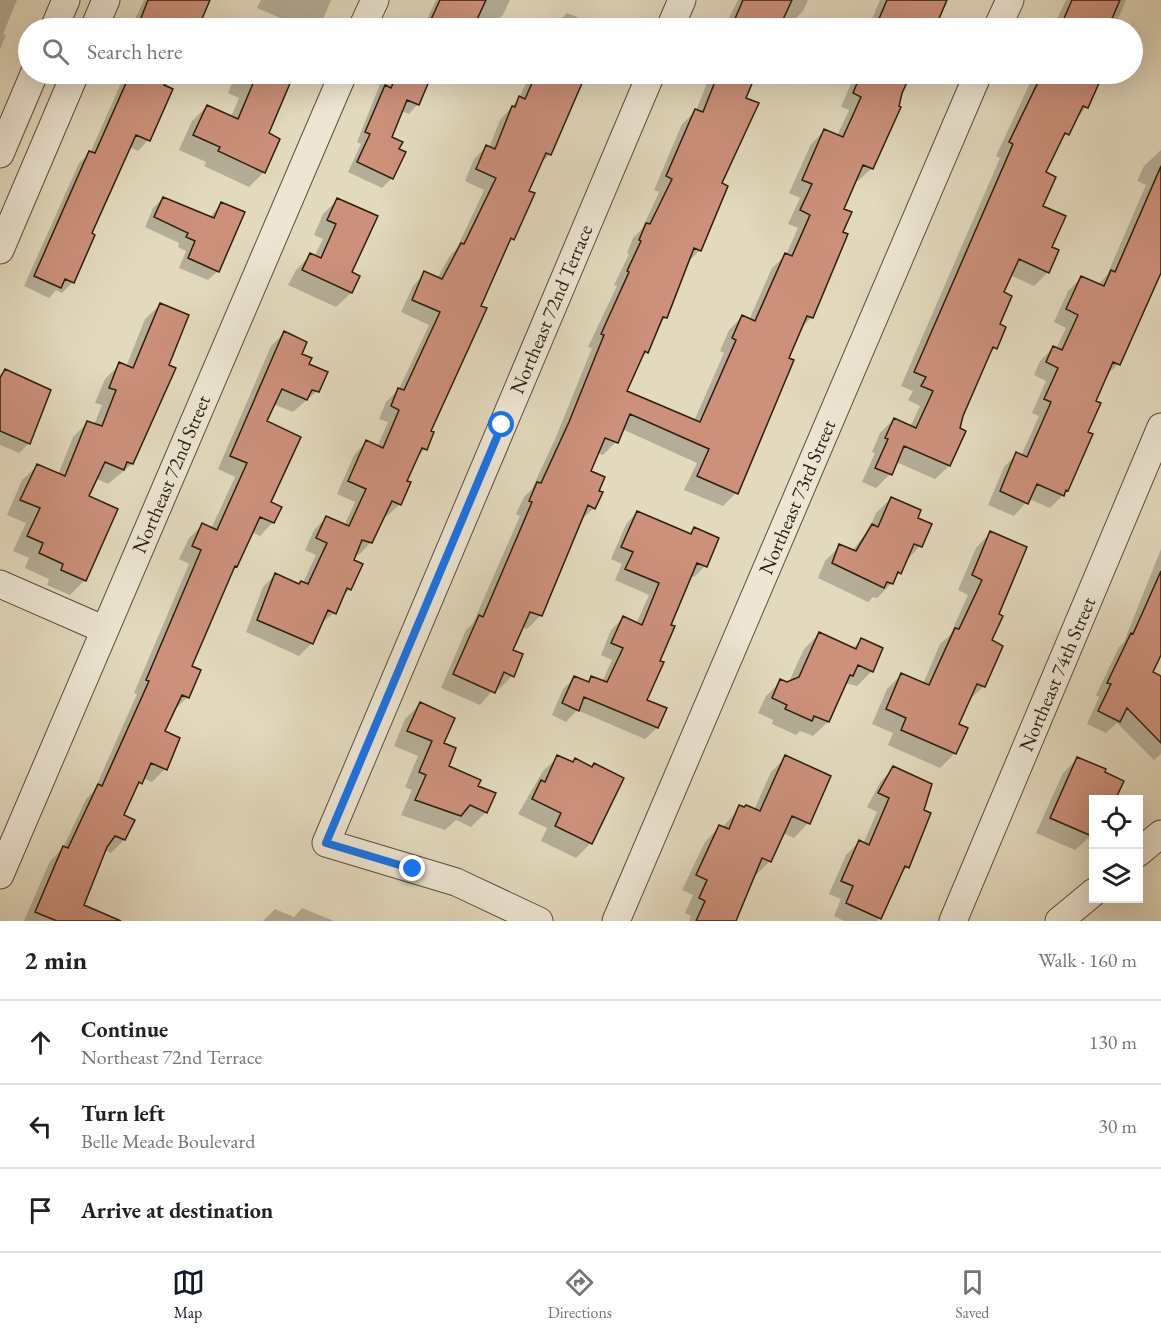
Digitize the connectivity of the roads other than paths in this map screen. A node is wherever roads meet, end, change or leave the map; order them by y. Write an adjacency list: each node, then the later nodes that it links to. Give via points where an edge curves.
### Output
1 (66, 0): 6 (street)
2 (106, 0): 7 (street)
3 (375, 0): 8 (street)
4 (682, 0): 9 (street)
5 (1010, 0): 10 (street)
6 (58, 18)
7 (98, 18)
8 (367, 18)
9 (674, 18)
10 (1002, 18)
11 (30, 84): 16 (street)
12 (71, 84): 17 (street)
13 (339, 84): 20 (street, Northeast 72nd Street)
14 (647, 84): 25 (street, Northeast 72nd Terrace, via 326,843 456,882)
15 (974, 84): 26 (street, Northeast 73rd Street)
16 (0, 154)
17 (0, 250)
18 (1161, 427): 27 (street, Northeast 74th Street)
19 (0, 584): 20 (street)
20 (105, 630): 23 (street, Northeast 72nd Street)
21 (1161, 834): 22 (street)
22 (1143, 849)
23 (0, 875)
24 (1089, 896): 28 (street)
25 (539, 921)
26 (616, 921)
27 (953, 921)
28 (1059, 921)

